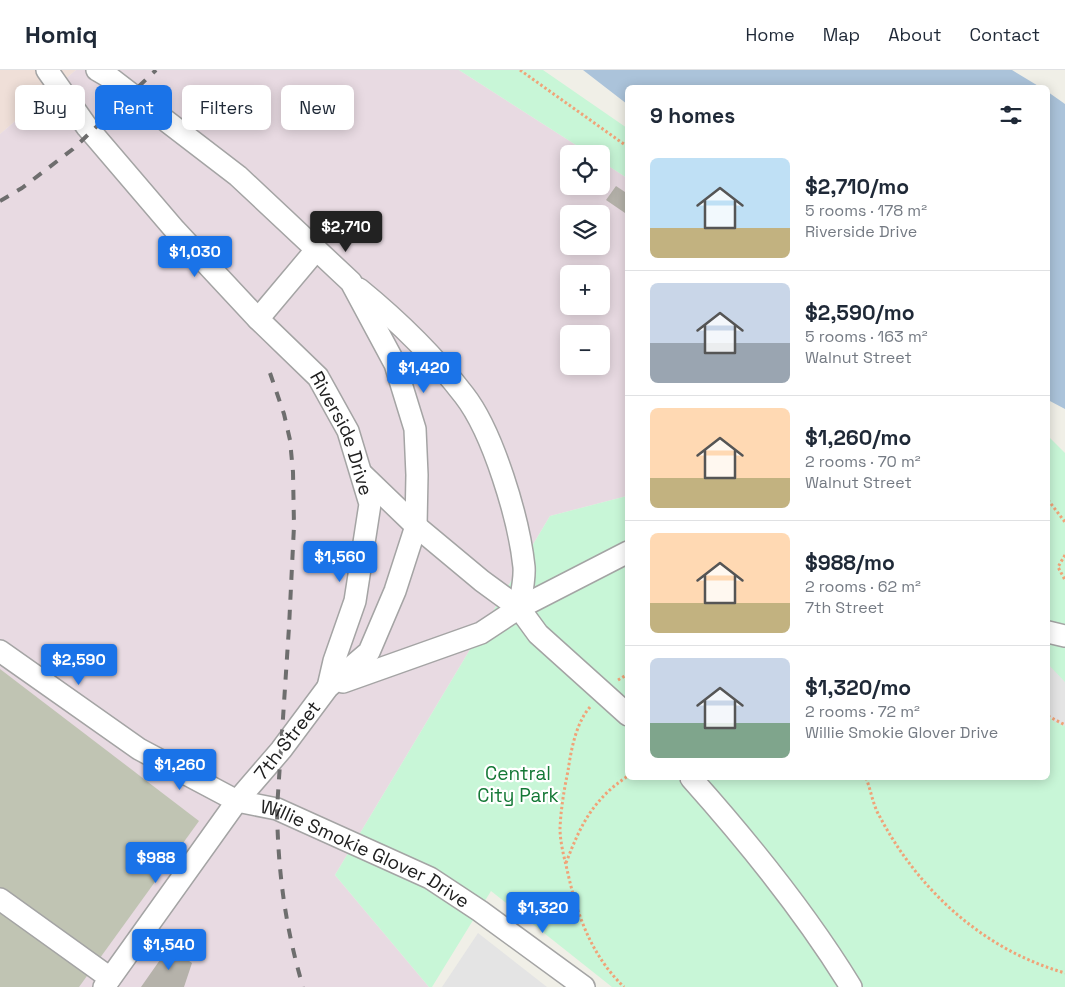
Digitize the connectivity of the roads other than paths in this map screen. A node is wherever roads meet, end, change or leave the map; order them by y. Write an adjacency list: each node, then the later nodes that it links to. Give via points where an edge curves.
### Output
1 (47, 70): 5 (street, Riverside Drive, via 87,127 128,176)
2 (97, 70): 3 (street, via 238,176)
3 (316, 250): 4 (street); 5 (street)
4 (351, 282): 7 (street, via 395,364 412,414 418,475); 9 (street, via 418,342 465,396 482,426 510,501 524,568)
5 (258, 319): 6 (street, Riverside Drive, via 318,378 348,431)
6 (362, 475): 7 (street); 13 (street, Riverside Drive, via 370,504 359,582)
7 (416, 526): 9 (street); 13 (street, via 396,591 369,652)
8 (625, 554): 9 (street)
9 (519, 608): 13 (street, via 481,633); 14 (street, via 538,634)
10 (1050, 632): 11 (street)
11 (1065, 636)
12 (0, 652): 16 (street, Willie Smokie Glover Drive, via 139,749)
13 (328, 687): 16 (street, 7th Street, via 281,750)
14 (625, 712)
15 (693, 780): 20 (street, via 735,828 823,942)
16 (237, 801): 18 (street, 7th Street); 19 (street, Willie Smokie Glover Drive, via 277,809 430,878)
17 (0, 899): 18 (street)
18 (107, 982)
19 (584, 987)
20 (851, 987)

